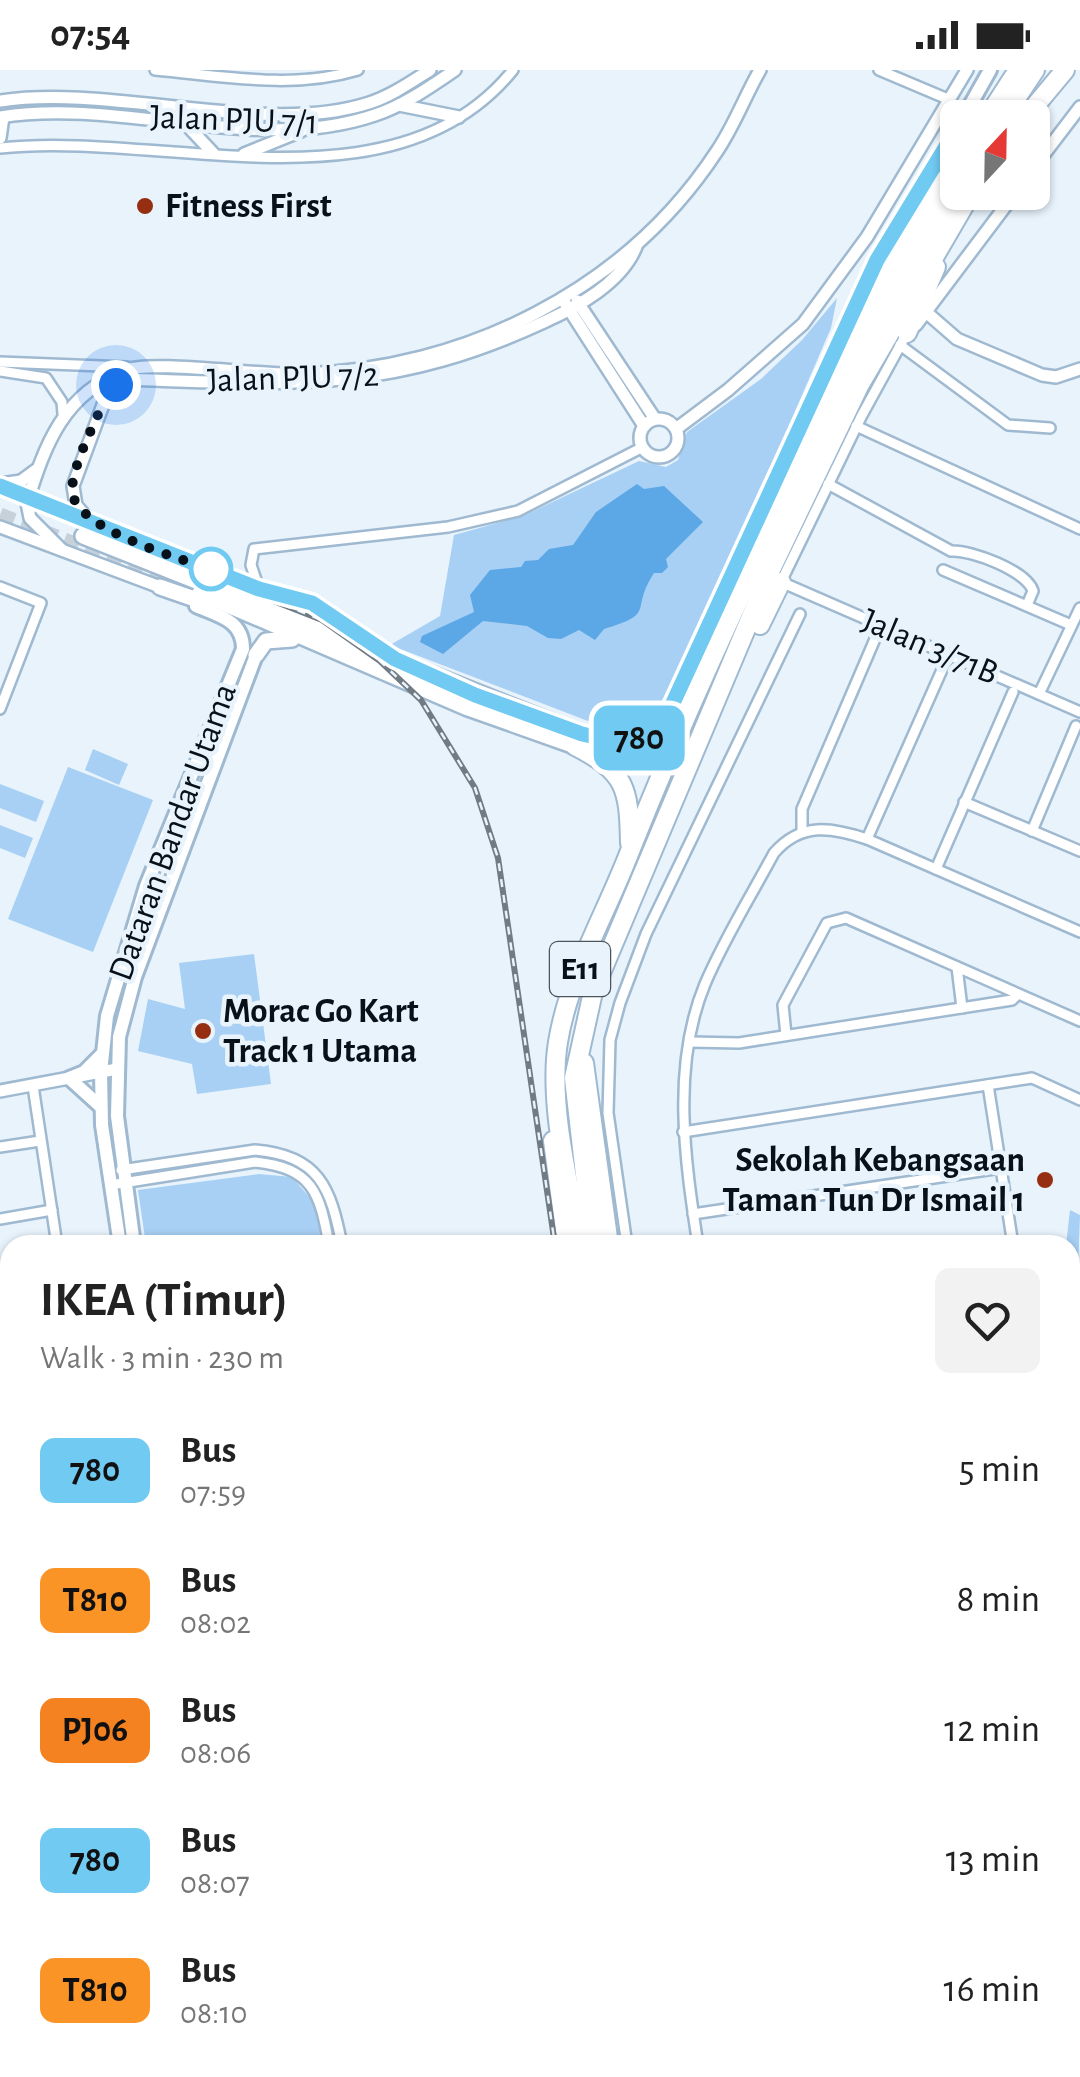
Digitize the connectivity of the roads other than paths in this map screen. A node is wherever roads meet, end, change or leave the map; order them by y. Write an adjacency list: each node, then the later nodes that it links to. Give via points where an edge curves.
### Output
1 (156, 70): 16 (street)
2 (291, 70): 17 (street)
3 (358, 70): 17 (street)
4 (430, 70): 25 (street, Jalan PJU 7/1, via 370,103 313,112 51,97)
5 (455, 70): 26 (street, Jalan PJU 7/1)
6 (513, 70): 28 (street)
7 (760, 70): 44 (street, Jalan PJU 7/2, via 716,152 641,237)
8 (878, 70): 18 (street)
9 (967, 70): 18 (street)
10 (990, 70): 19 (main road)
11 (1005, 70): 20 (highway)
12 (1018, 70): 21 (highway)
13 (1035, 70): 22 (highway)
14 (1053, 70): 23 (highway)
15 (1064, 70): 24 (highway)
16 (196, 72): 17 (street)
17 (286, 82)
18 (950, 100)
19 (973, 100)
20 (988, 100)
21 (999, 100)
22 (1014, 100)
23 (1034, 100)
24 (1038, 100)
25 (0, 101)
26 (399, 105): 28 (street); 32 (street, Jalan PJU 7/1)
27 (1080, 107): 34 (street)
28 (459, 116): 37 (street, via 369,152)
29 (2, 117): 31 (street, Jalan PJU 7/1, via 61,110); 33 (street)
30 (940, 117): 54 (street, via 868,237 802,324)
31 (183, 121): 32 (street, Jalan PJU 7/1); 36 (street)
32 (305, 129): 37 (street)
33 (0, 138)
34 (1050, 146)
35 (0, 148): 36 (street, via 58,143)
36 (213, 153): 37 (street)
37 (244, 154)
38 (940, 156): 50 (main road, via 877,260)
39 (940, 181): 50 (highway)
40 (944, 210): 75 (highway, E11, via 829,415)
41 (961, 210): 43 (highway, E11)
42 (1002, 210): 45 (street)
43 (949, 229): 45 (highway); 87 (highway, E11, via 859,386)
44 (571, 302): 47 (street, Jalan PJU 7/2, via 440,355 366,370 294,375); 52 (street); 64 (street, Jalan PJU 7/2, via 483,349 371,379 127,379 107,394 72,486)
45 (913, 328): 48 (street, via 936,322 968,344 1042,375); 53 (street); 55 (street, via 1008,425)
46 (0, 362): 47 (street)
47 (131, 368): 51 (street, via 80,396)
48 (1080, 369)
49 (0, 371): 51 (street, via 46,378)
50 (823, 392): 58 (highway); 75 (highway, via 736,583)
51 (64, 414): 57 (street)
52 (650, 422): 54 (street, via 668,420); 56 (street)
53 (856, 426): 59 (street); 63 (street)
54 (676, 428): 56 (street, via 678,442 666,456)
55 (1050, 428)
56 (642, 448): 70 (street, via 518,510 448,527 254,549 250,565)
57 (42, 464): 60 (street, via 21,481); 61 (street)
58 (780, 470): 81 (main road, via 667,716 646,737 619,742 582,734)
59 (828, 484): 67 (street); 72 (street, via 951,551 968,550 1028,581 1033,591)
60 (0, 485): 61 (street)
61 (28, 498): 64 (street); 65 (street, via 30,518)
62 (0, 527): 65 (street)
63 (1080, 529)
64 (87, 530): 70 (street); 81 (main road)
65 (62, 550): 69 (street)
66 (943, 570): 72 (street)
67 (781, 582): 86 (street, Jalan 3/71B); 87 (highway, via 735,678)
68 (0, 587): 84 (street, via 40,603)
69 (160, 588): 76 (main road); 107 (main road, Dataran Bandar Utama, via 233,622 243,649 146,886)
70 (259, 589): 81 (street, via 329,612)
71 (196, 591): 76 (main road)
72 (1027, 605): 77 (street)
73 (1080, 608): 77 (street)
74 (800, 614): 136 (street, via 646,934 620,1004 610,1040 608,1113)
75 (728, 622): 97 (highway, E11)
76 (264, 624): 79 (main road)
77 (1071, 625): 86 (street)
78 (878, 632): 93 (street, via 802,809)
79 (316, 644): 80 (main road, via 272,640); 91 (main road)
80 (256, 655): 109 (main road, Dataran Bandar Utama, via 135,977)
81 (395, 659)
82 (945, 663): 95 (street)
83 (0, 666): 84 (street)
84 (14, 672): 88 (street)
85 (1012, 692): 92 (street)
86 (1039, 694): 89 (street, Jalan 3/71B)
87 (718, 698): 106 (highway, E11, via 606,956)
88 (0, 709)
89 (1080, 712)
90 (1076, 726): 94 (street)
91 (575, 746): 97 (highway, via 624,784)
92 (964, 802): 94 (street); 98 (street)
93 (802, 830): 95 (street, via 830,828); 105 (street, via 774,853 706,983)
94 (1032, 831): 96 (street)
95 (867, 839): 98 (street)
96 (1080, 851)
97 (630, 853): 114 (highway, E11, via 572,988)
98 (936, 869): 99 (street)
99 (1080, 932)
100 (957, 967): 101 (street); 102 (street); 104 (street, via 835,919 783,1005)
101 (1018, 994): 102 (street); 103 (street)
102 (962, 1008): 104 (street)
103 (1080, 1021)
104 (786, 1035): 105 (street)
105 (690, 1042): 118 (street)
106 (582, 1048): 133 (highway, E11, via 574,1106); 135 (highway)
107 (102, 1054): 108 (main road, Dataran Bandar Utama); 110 (main road)
108 (100, 1072): 109 (street); 110 (street); 116 (main road, Dataran Bandar Utama)
109 (117, 1073): 122 (main road, Dataran Bandar Utama)
110 (69, 1078): 112 (street); 116 (main road)
111 (988, 1085): 115 (street, via 1032,1078); 118 (street); 121 (street)
112 (32, 1086): 113 (street); 119 (street)
113 (0, 1091)
114 (555, 1091): 132 (highway, via 551,1131); 134 (highway, E11)
115 (1080, 1100)
116 (101, 1107): 117 (main road, Dataran Bandar Utama)
117 (102, 1125): 122 (main road, Dataran Bandar Utama); 127 (main road, via 97,1142)
118 (684, 1132): 124 (street)
119 (40, 1141): 120 (street); 123 (street)
120 (0, 1147)
121 (1001, 1168): 124 (street); 138 (street)
122 (117, 1177): 128 (main road, Dataran Bandar Utama); 129 (main road, Dataran Bandar Utama); 130 (street, via 277,1164 308,1180 322,1201); 131 (street, via 254,1150 276,1152 315,1172 334,1202)
123 (52, 1210): 125 (street); 126 (street)
124 (693, 1214): 137 (street)
125 (0, 1218)
126 (56, 1235)
127 (110, 1235)
128 (120, 1235)
129 (132, 1235)
130 (328, 1235)
131 (340, 1235)
132 (566, 1235)
133 (585, 1235)
134 (585, 1235)
135 (608, 1235)
136 (626, 1235)
137 (696, 1235)
138 (1011, 1235)

